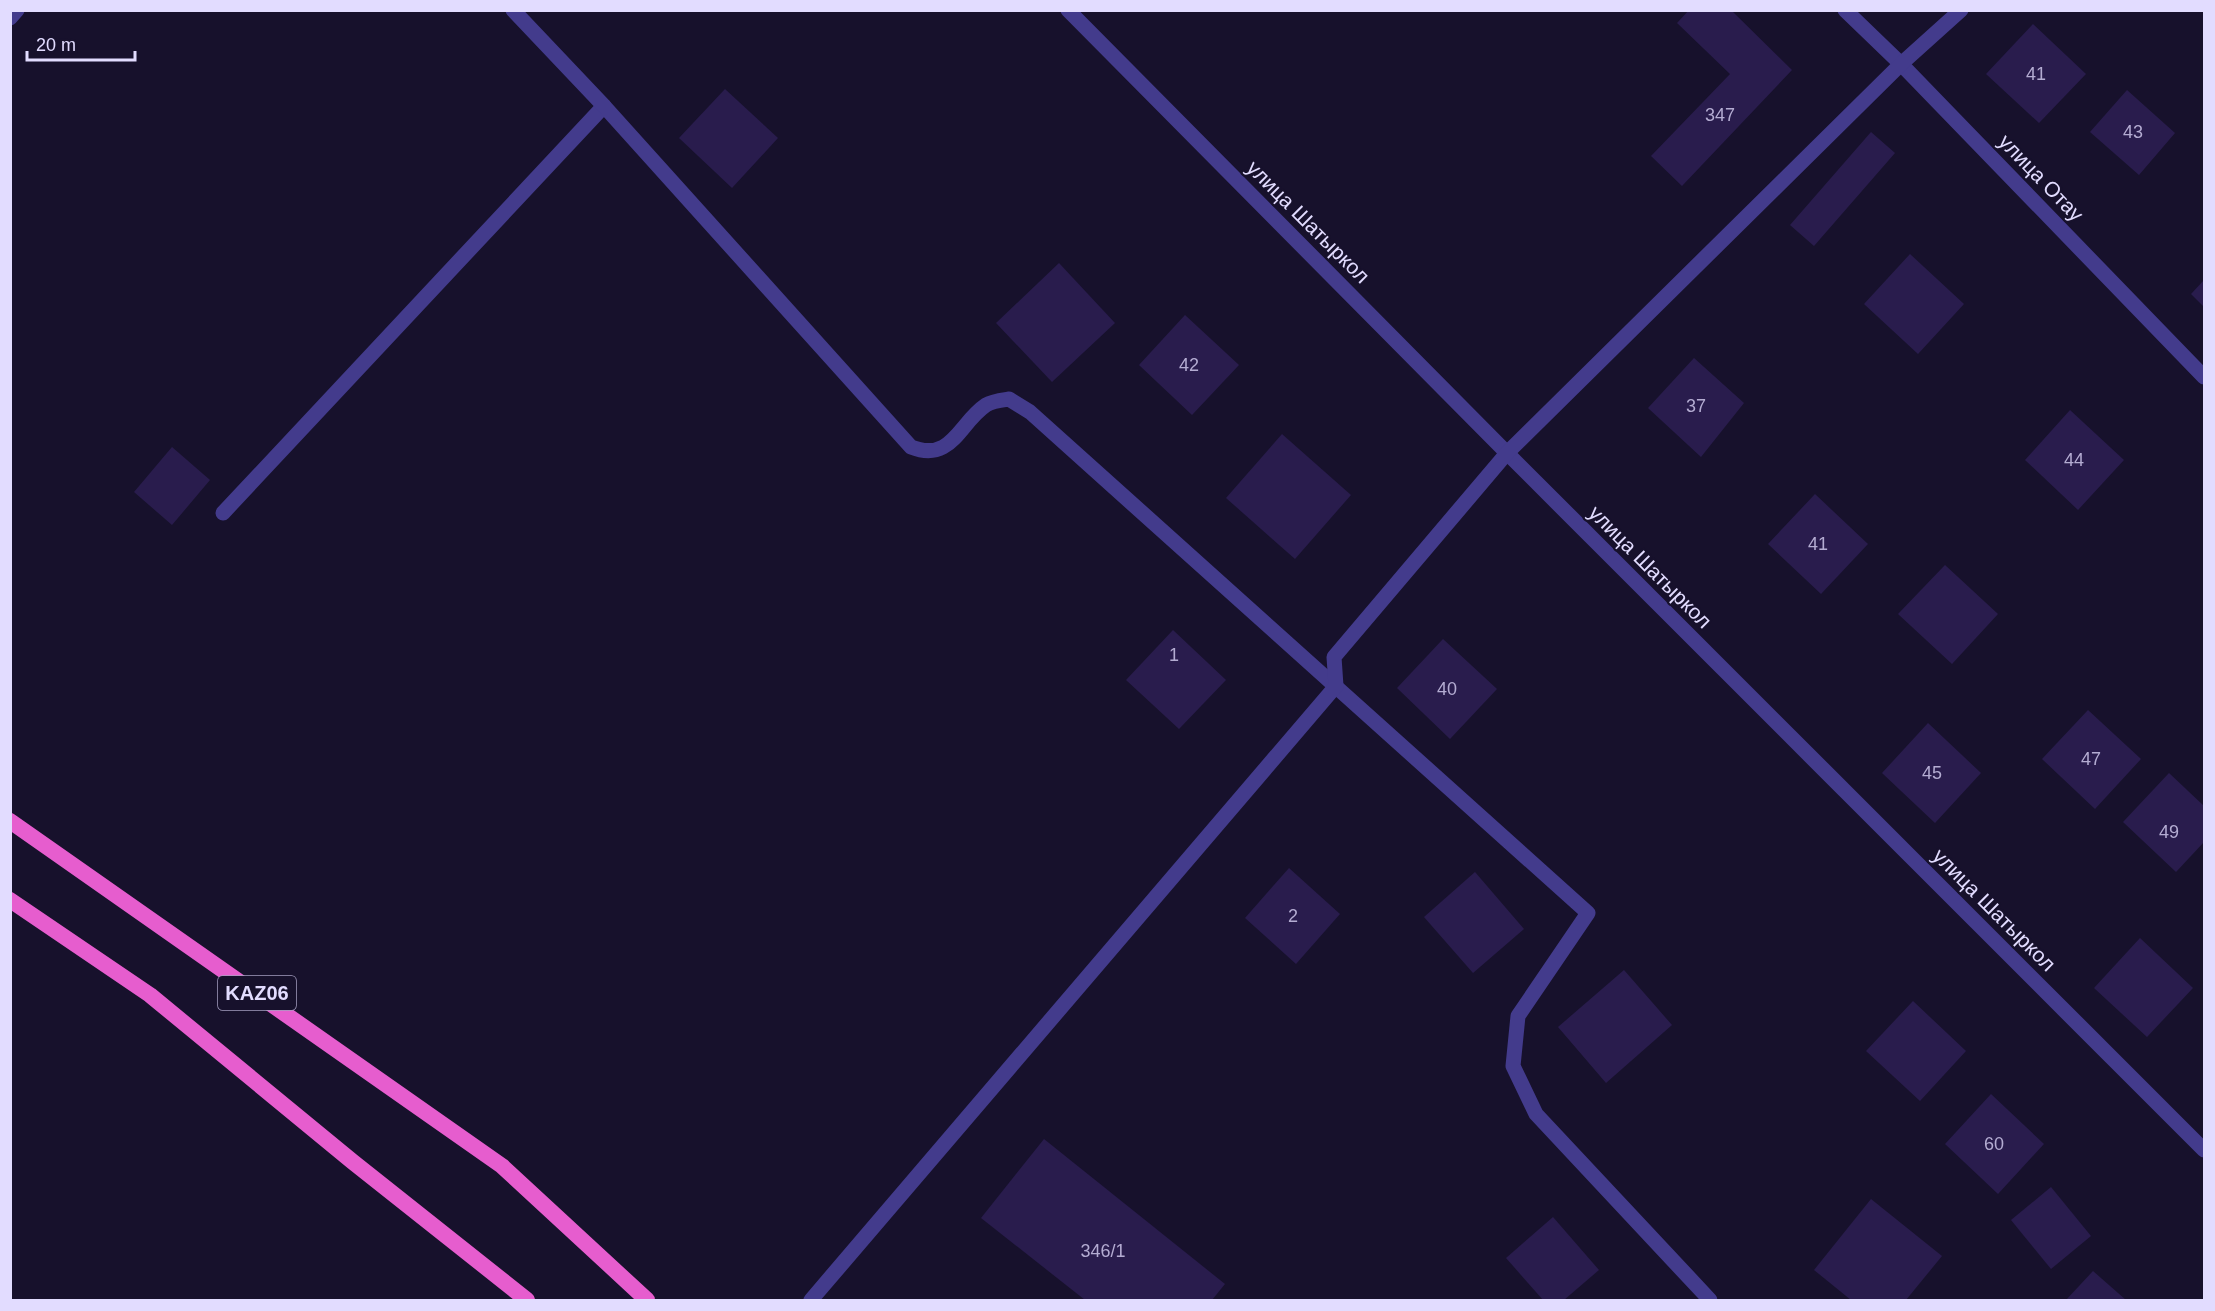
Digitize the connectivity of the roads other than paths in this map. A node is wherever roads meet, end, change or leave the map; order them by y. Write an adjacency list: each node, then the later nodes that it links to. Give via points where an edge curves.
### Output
1 (17, 10): 6 (street)
2 (513, 10): 8 (street)
3 (1068, 10): 10 (street, улица Шатыркол)
4 (1845, 10): 7 (street, улица Отау)
5 (1961, 10): 7 (street)
6 (10, 18)
7 (1901, 64): 9 (street, улица Отау); 10 (street)
8 (604, 106): 11 (street); 12 (street, via 911,447 925,453 939,451 987,404 1009,399 1030,412)
9 (2205, 376)
10 (1507, 453): 12 (street, via 1334,657); 15 (street, улица Шатыркол)
11 (223, 513)
12 (1336, 686): 18 (street); 19 (street, via 1588,913 1518,1016 1513,1066 1536,1114)
13 (10, 821): 17 (highway, KАZ06, via 502,1166)
14 (10, 900): 16 (highway, KАZ06, via 150,995)
15 (2205, 1150)
16 (525, 1300)
17 (647, 1300)
18 (811, 1300)
19 (1710, 1300)

